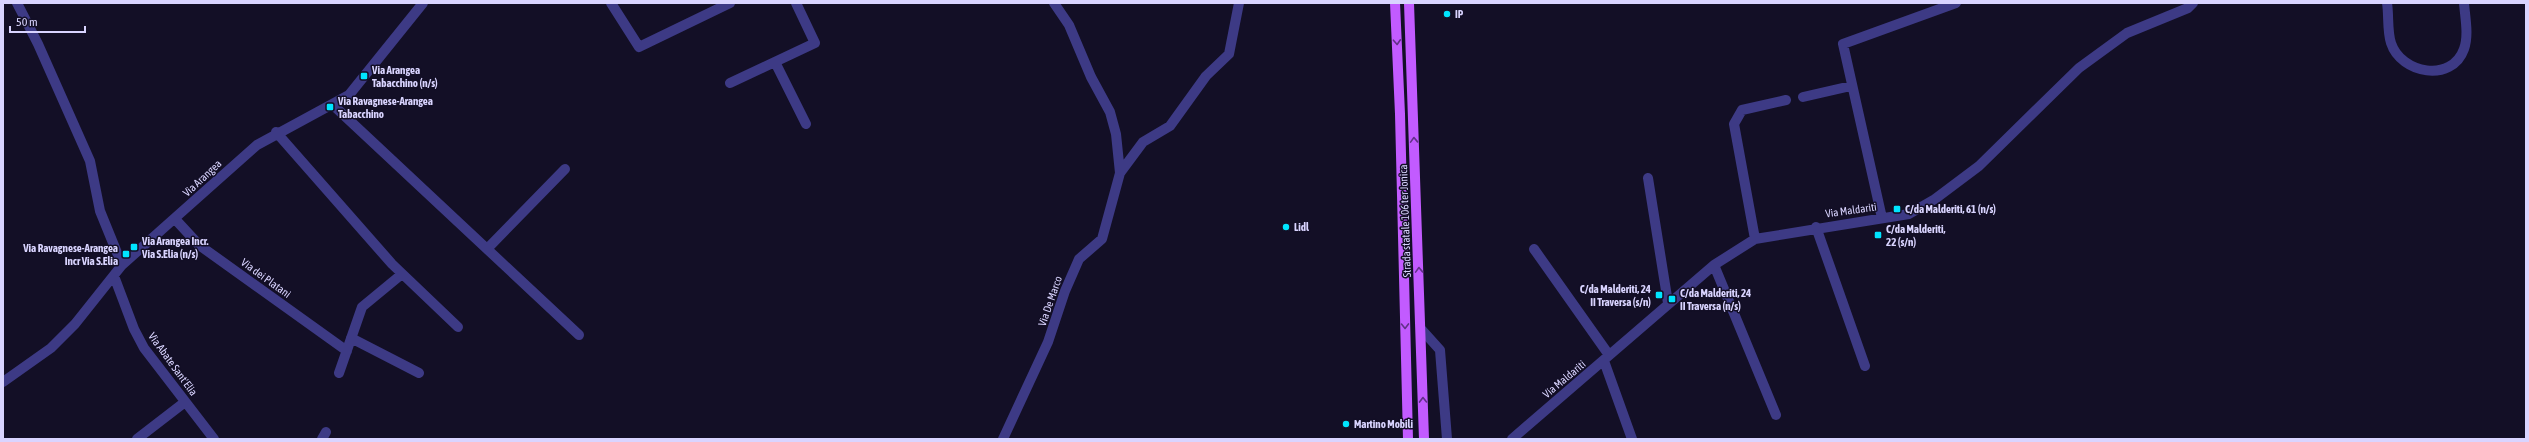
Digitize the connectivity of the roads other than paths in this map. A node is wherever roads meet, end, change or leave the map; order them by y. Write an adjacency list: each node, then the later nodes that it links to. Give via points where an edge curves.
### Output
1 (17, 3): 31 (street, via 90,161 100,211)
2 (423, 3): 19 (street, Via Arangea, via 349,95)
3 (611, 3): 4 (street, via 639,47)
4 (730, 3)
5 (796, 3): 14 (street, via 815,42)
6 (1239, 3): 23 (street, via 1229,54 1202,81 1170,126 1143,142)
7 (1395, 3): 51 (main road, Strada statale 106 ter Jonica, one-way to 51)
8 (1410, 3): 37 (main road, Strada statale 106 ter Jonica, one-way to 8)
9 (1956, 3): 16 (street, via 1843,44)
10 (2193, 3): 25 (street, Via Maldariti, via 2188,8 2127,33 2079,68 1979,166 1935,199 1909,214)
11 (2387, 3): 12 (street, via 2391,42 2396,52 2411,67 2425,71 2441,70 2455,62 2464,49)
12 (2464, 3)
13 (1060, 6): 23 (street, via 1110,112 1116,134)
14 (775, 62): 15 (street); 20 (street)
15 (730, 83)
16 (1851, 86): 17 (street); 25 (street)
17 (1803, 96)
18 (1786, 100): 28 (street, via 1742,110 1734,124)
19 (333, 105): 21 (street, Via Arangea); 29 (street)
20 (806, 124)
21 (276, 132): 26 (street, Via Arangea, via 257,144); 33 (street)
22 (565, 169): 29 (street)
23 (1120, 173): 50 (street, Via De Marco, via 1102,239 1079,259 1048,342)
24 (1648, 178): 35 (street)
25 (1882, 218): 27 (street, Via Maldariti)
26 (175, 219): 31 (street, Via Arangea); 40 (street, Via dei Platani, via 199,245)
27 (1816, 227): 28 (street, Via Maldariti); 42 (street)
28 (1756, 239): 32 (street, Via Maldariti)
29 (487, 249): 38 (street)
30 (1534, 249): 41 (street)
31 (122, 265): 34 (street, Via Arangea)
32 (1714, 265): 35 (street, Via Maldariti); 47 (street)
33 (402, 274): 36 (street); 39 (street, via 362,307)
34 (114, 276): 45 (street, Via Arangea, via 75,324 51,348); 46 (street, Via Abate Sant'Elia, via 144,348)
35 (1668, 303): 41 (street, Via Maldariti)
36 (458, 327)
37 (1422, 330): 52 (main road, Strada statale 106 ter Jonica, one-way to 37); 53 (street, via 1440,350)
38 (579, 335)
39 (351, 338): 40 (street); 44 (street)
40 (347, 351): 43 (street)
41 (1607, 358): 54 (street, Via Maldariti); 55 (street)
42 (1864, 366)
43 (340, 373)
44 (419, 373)
45 (3, 382)
46 (185, 402): 48 (street); 49 (street, Via Abate Sant'Elia)
47 (1776, 415)
48 (138, 439)
49 (214, 439)
50 (1003, 439)
51 (1408, 439)
52 (1424, 439)
53 (1447, 439)
54 (1512, 439)
55 (1632, 439)

